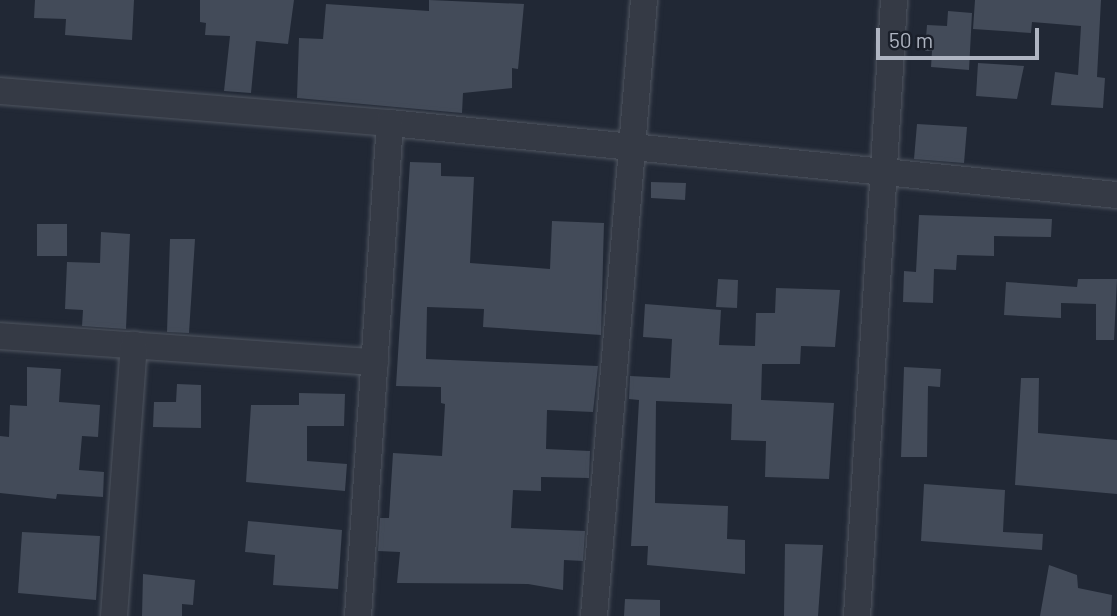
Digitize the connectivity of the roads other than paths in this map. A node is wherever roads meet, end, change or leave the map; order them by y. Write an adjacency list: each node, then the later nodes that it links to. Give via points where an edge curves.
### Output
1 (644, 0): 5 (street)
2 (894, 0): 6 (street)
3 (0, 92): 4 (street)
4 (390, 123): 5 (street); 10 (street)
5 (633, 149): 6 (street); 13 (street)
6 (883, 172): 7 (street); 14 (street)
7 (1117, 195)
8 (0, 336): 9 (street)
9 (134, 345): 10 (street); 11 (street)
10 (376, 362): 12 (street)
11 (114, 616)
12 (358, 616)
13 (594, 616)
14 (857, 616)

